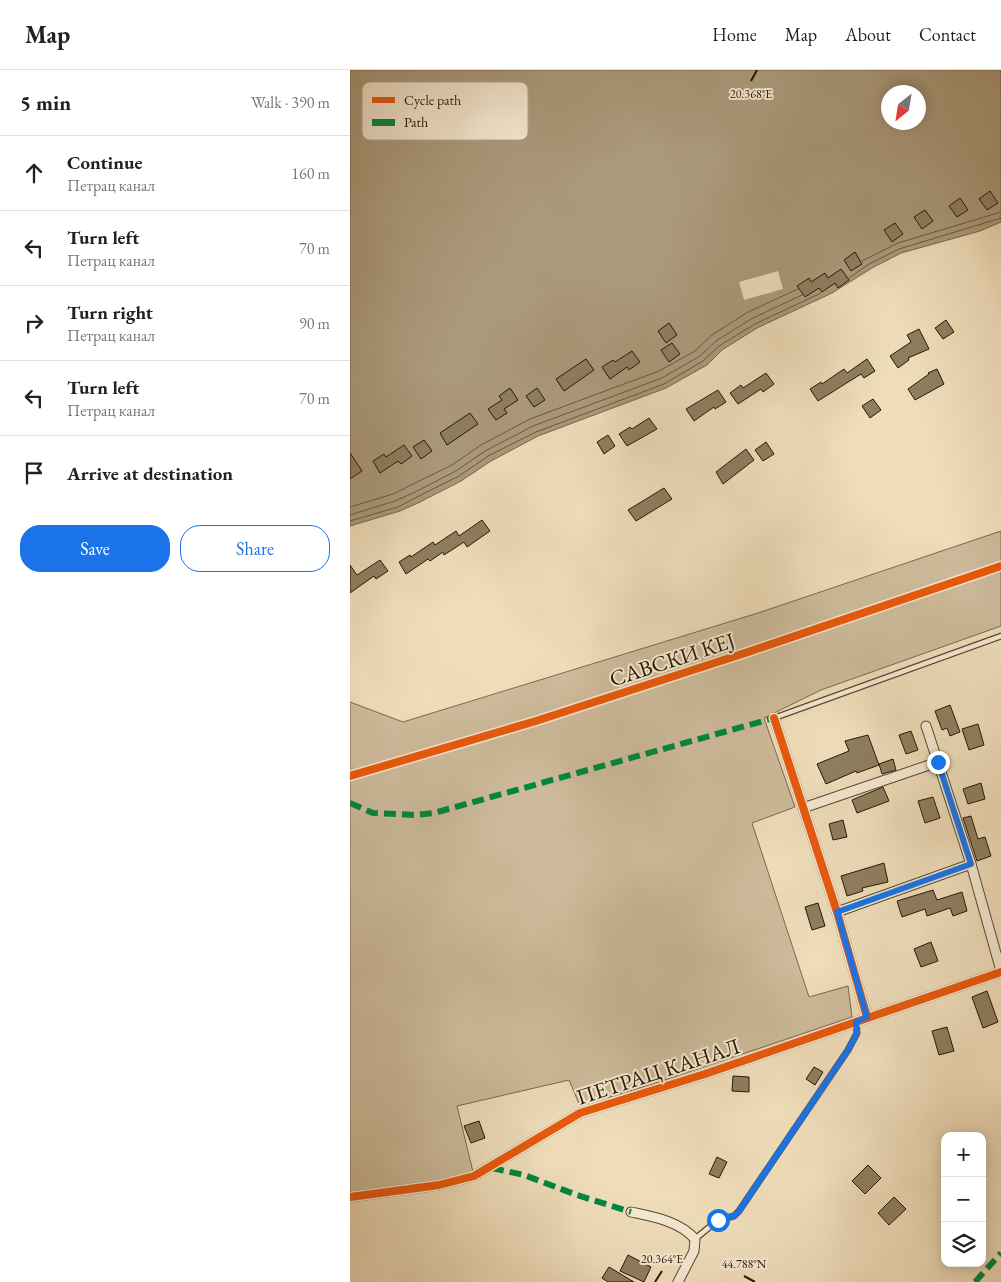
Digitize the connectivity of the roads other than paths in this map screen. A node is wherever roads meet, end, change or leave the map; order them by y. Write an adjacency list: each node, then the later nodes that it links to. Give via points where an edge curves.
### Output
1 (1001, 566): 6 (lane, САВСКИ КЕЈ, via 641,687)
2 (1001, 636): 3 (lane)
3 (774, 718): 7 (street)
4 (926, 726): 5 (street, ПЕТРАЦ КАНАЛ)
5 (938, 762): 7 (street); 8 (street, ПЕТРАЦ КАНАЛ)
6 (350, 776)
7 (803, 808): 9 (street)
8 (971, 864): 9 (street); 10 (street, ПЕТРАЦ КАНАЛ)
9 (837, 912): 11 (street)
10 (1001, 971): 11 (street, ПЕТРАЦ КАНАЛ)
11 (867, 1017): 12 (street, ПЕТРАЦ КАНАЛ)
12 (856, 1022): 13 (street, ПЕТРАЦ КАНАЛ, via 580,1113 474,1176 439,1185); 15 (lane, via 857,1033 848,1050 739,1211 734,1216 718,1220)
13 (350, 1197)
14 (631, 1212): 15 (street, via 667,1221 683,1228)
15 (695, 1239): 16 (street, via 694,1251)
16 (678, 1282)

